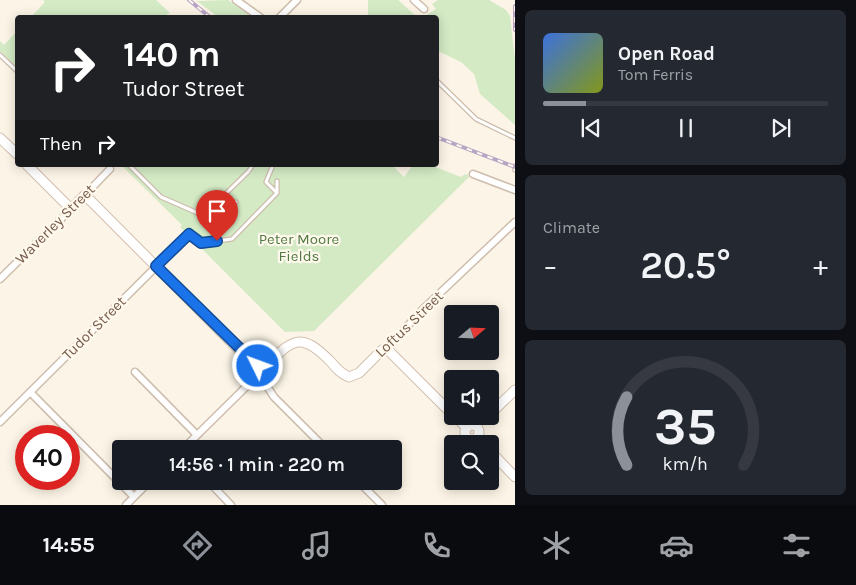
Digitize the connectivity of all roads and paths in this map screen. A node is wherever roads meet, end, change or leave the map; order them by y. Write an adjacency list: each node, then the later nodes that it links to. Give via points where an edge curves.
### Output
1 (236, 0): 5 (street)
2 (297, 0): 6 (street)
3 (414, 0): 4 (street)
4 (424, 9)
5 (257, 15)
6 (282, 15)
7 (0, 55): 8 (lane)
8 (15, 69)
9 (439, 83): 11 (lane, via 476,119)
10 (0, 138): 12 (street)
11 (515, 138)
12 (15, 153)
13 (29, 167): 24 (street)
14 (131, 167): 25 (lane, via 161,197 192,212)
15 (252, 167): 25 (lane)
16 (272, 167): 21 (lane, via 266,182)
17 (110, 169): 22 (street, Waverley Street)
18 (473, 174): 20 (street)
19 (277, 181): 21 (lane)
20 (515, 190)
21 (278, 193): 27 (lane, via 232,239 201,243)
22 (85, 195): 24 (street, Waverley Street); 28 (street)
23 (236, 202): 25 (lane, via 211,215)
24 (71, 209): 29 (street, Waverley Street)
25 (206, 212)
26 (515, 222): 30 (street, Loftus Street)
27 (189, 234): 28 (street, Tudor Street)
28 (156, 266): 32 (street); 34 (street, Tudor Street)
29 (0, 279)
30 (386, 350): 32 (street, Loftus Street, via 359,373 349,377 314,345 297,342 287,346); 35 (street)
31 (135, 372): 41 (street)
32 (259, 372): 41 (street); 45 (street, via 274,397)
33 (515, 390): 36 (street)
34 (30, 392): 37 (street, Tudor Street); 51 (street)
35 (444, 405)
36 (499, 405)
37 (0, 422)
38 (464, 425): 40 (street)
39 (477, 427): 40 (street); 43 (street)
40 (467, 428): 42 (street)
41 (197, 435): 44 (street)
42 (468, 435)
43 (479, 435)
44 (192, 440)
45 (317, 440)
46 (499, 460): 47 (street)
47 (515, 477)
48 (141, 490): 51 (street)
49 (217, 490): 53 (street)
50 (367, 490): 54 (street)
51 (134, 497): 52 (street)
52 (126, 505)
53 (231, 505)
54 (382, 505)

